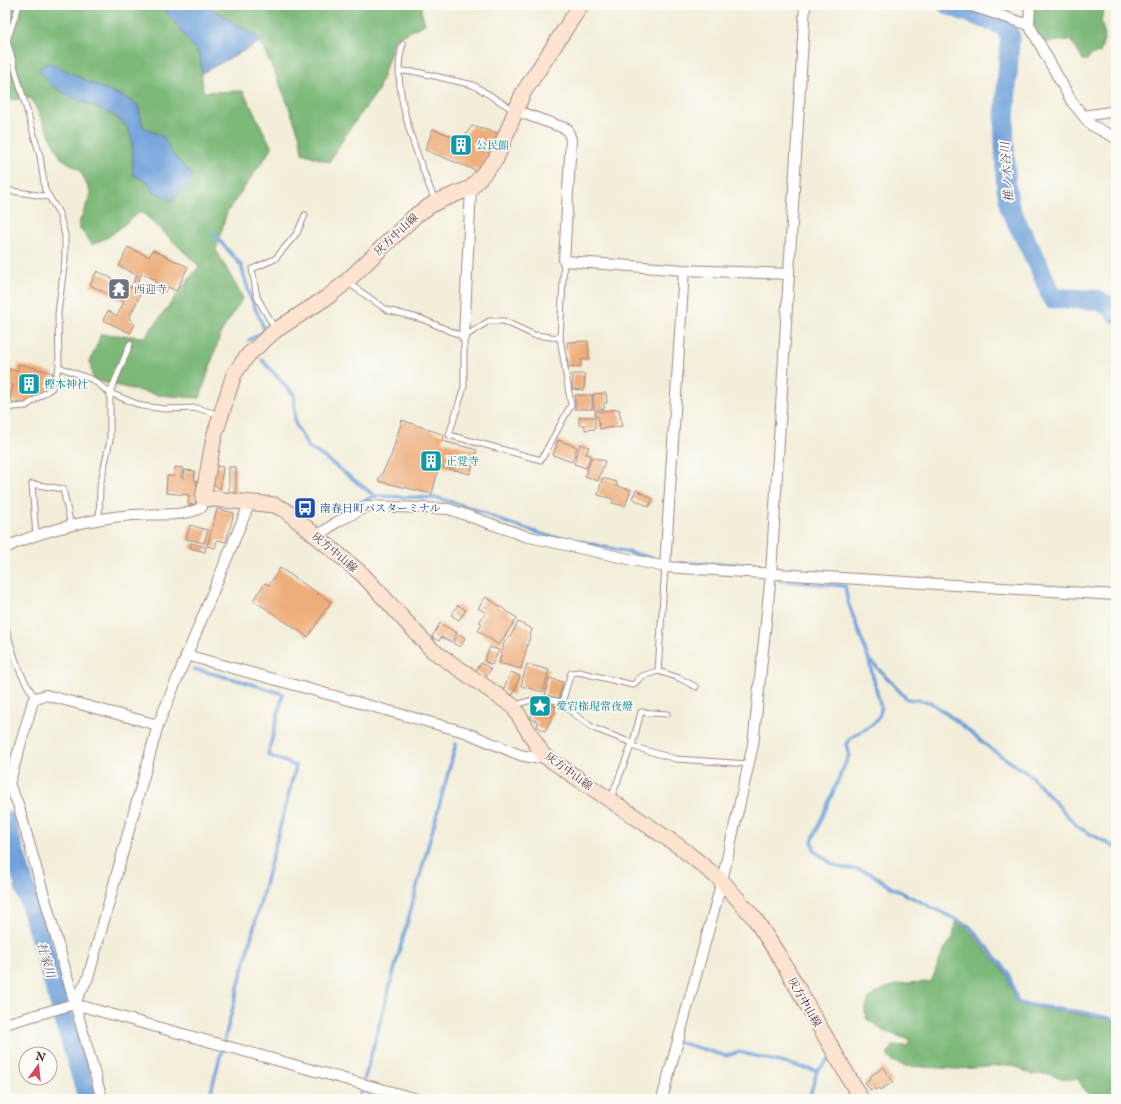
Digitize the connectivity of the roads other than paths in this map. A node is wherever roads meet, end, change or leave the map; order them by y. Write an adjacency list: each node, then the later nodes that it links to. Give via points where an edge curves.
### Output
1 (19, 5): 15 (lane, via 7,40 40,156 45,190)
2 (581, 5): 10 (main road, 灰方中山線, via 523,93)
3 (805, 5): 20 (street)
4 (969, 5): 6 (street)
5 (1030, 5): 6 (street)
6 (1029, 25): 11 (street, via 1072,102)
7 (403, 44): 8 (lane, via 399,55)
8 (400, 72): 10 (lane, via 417,72 473,86); 16 (lane, via 402,102 419,160)
9 (1116, 110): 11 (street)
10 (517, 111): 13 (main road, 灰方中山線, via 496,159); 18 (street, via 567,129 571,138)
11 (1084, 116): 12 (street, via 1091,125)
12 (1116, 138)
13 (471, 188): 16 (main road, 灰方中山線); 23 (street)
14 (5, 191): 15 (lane)
15 (49, 197): 26 (lane, via 59,213 65,235 65,259 58,313)
16 (436, 202): 21 (main road, 灰方中山線, via 416,214)
17 (305, 215): 22 (lane, via 297,233 275,259 252,269 256,297)
18 (564, 261): 19 (street); 24 (lane)
19 (684, 270): 20 (street); 38 (street)
20 (789, 274): 39 (street)
21 (346, 282): 22 (main road, 灰方中山線); 23 (lane, via 387,310 422,319)
22 (276, 330): 29 (main road, 灰方中山線, via 248,355 234,374)
23 (464, 337): 24 (lane, via 489,321 504,321 534,335); 24 (lane, via 464,387 450,435 541,460 571,405)
24 (560, 338)
25 (130, 344): 27 (lane)
26 (59, 367): 27 (lane, via 93,380); 28 (lane, via 52,388 40,398 26,406)
27 (110, 393): 29 (lane, via 142,406 165,409 197,408); 32 (lane, via 110,440 100,486)
28 (5, 410)
29 (221, 415): 30 (main road, 灰方中山線, via 214,437)
30 (203, 498): 31 (main road, 灰方中山線); 32 (street, via 202,508 193,513 132,515)
31 (250, 502): 35 (main road, 灰方中山線, via 278,507); 42 (street)
32 (99, 521): 33 (street)
33 (72, 526): 36 (street); 36 (lane, via 63,489 32,484)
34 (5, 534): 37 (lane)
35 (315, 534): 38 (street, via 324,532 368,506 449,509 524,536); 47 (main road, 灰方中山線, via 363,575 432,650)
36 (36, 536): 37 (street)
37 (7, 548)
38 (665, 567): 39 (street); 43 (lane)
39 (771, 574): 40 (street); 52 (street)
40 (1116, 595)
41 (5, 624): 45 (lane, via 13,655 27,687)
42 (186, 655): 49 (street); 51 (street, via 465,732 520,755 535,758)
43 (658, 671): 44 (lane); 46 (lane, via 642,676 633,685 579,672 570,673)
44 (696, 687)
45 (36, 698): 49 (street, via 46,695); 53 (street)
46 (562, 702): 47 (lane, via 544,698 532,699); 50 (lane, via 593,728)
47 (513, 706): 51 (main road, 灰方中山線)
48 (667, 714): 50 (lane, via 641,712)
49 (158, 725): 56 (street, via 88,978)
50 (632, 745): 52 (lane, via 676,759); 54 (lane)
51 (543, 755): 54 (main road, 灰方中山線)
52 (749, 764): 55 (street)
53 (7, 782): 56 (street, via 18,804)
54 (610, 800): 55 (main road, 灰方中山線, via 680,848)
55 (722, 881): 60 (street); 61 (main road, 灰方中山線, via 755,919 781,959)
56 (74, 1004): 57 (street); 58 (street); 59 (street)
57 (5, 1024)
58 (102, 1099)
59 (417, 1099)
60 (662, 1099)
61 (861, 1099)

